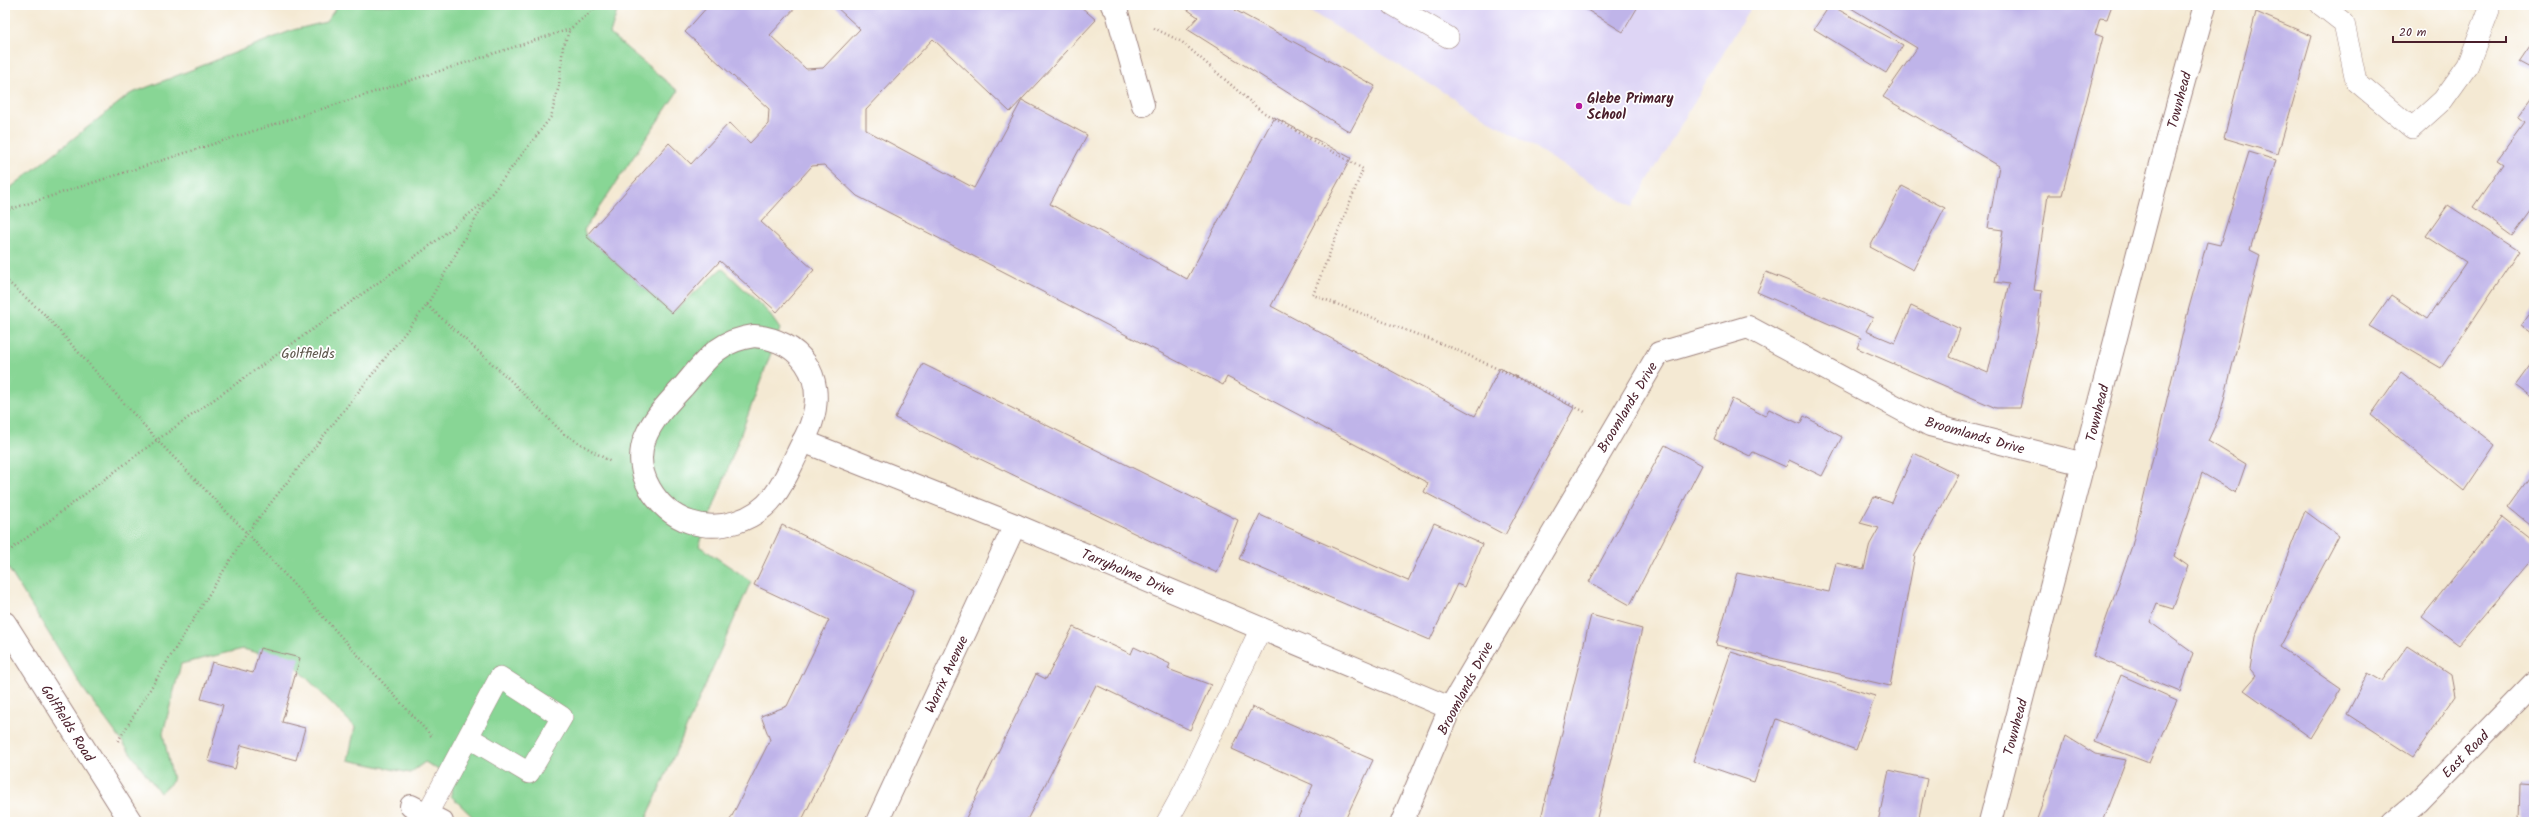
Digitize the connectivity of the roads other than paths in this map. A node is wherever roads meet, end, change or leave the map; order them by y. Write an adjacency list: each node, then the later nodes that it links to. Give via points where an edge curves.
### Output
1 (1394, 5): 6 (lane)
2 (2205, 5): 9 (street, Townhead)
3 (2321, 5): 5 (lane, via 2344,23 2356,81 2412,128 2443,100 2468,65)
4 (1114, 7): 7 (street)
5 (2489, 10)
6 (1448, 37)
7 (1143, 105)
8 (803, 441): 8 (street, via 784,481 773,497 759,511 721,526 704,526 689,522 660,504 650,490 642,465 645,439 664,408 714,350 740,338 754,336 781,341 793,348 805,362 813,378 815,408); 10 (street, Tarryholme Drive)
9 (2084, 464): 14 (street, Broomlands Drive, via 1930,425 1748,328 1659,353); 21 (street, Townhead)
10 (1015, 525): 12 (street, Tarryholme Drive); 18 (street, Warrix Avenue)
11 (5, 623): 17 (street, Golffields Road)
12 (1261, 628): 14 (street, Tarryholme Drive); 19 (lane)
13 (2534, 683): 22 (street, East Road, via 2418,802)
14 (1450, 708): 20 (street, Broomlands Drive)
15 (468, 737): 15 (lane, via 500,677 562,717 529,773); 16 (lane)
16 (427, 814)
17 (131, 822)
18 (877, 822)
19 (1167, 822)
20 (1402, 822)
21 (1990, 822)
22 (2394, 822)

